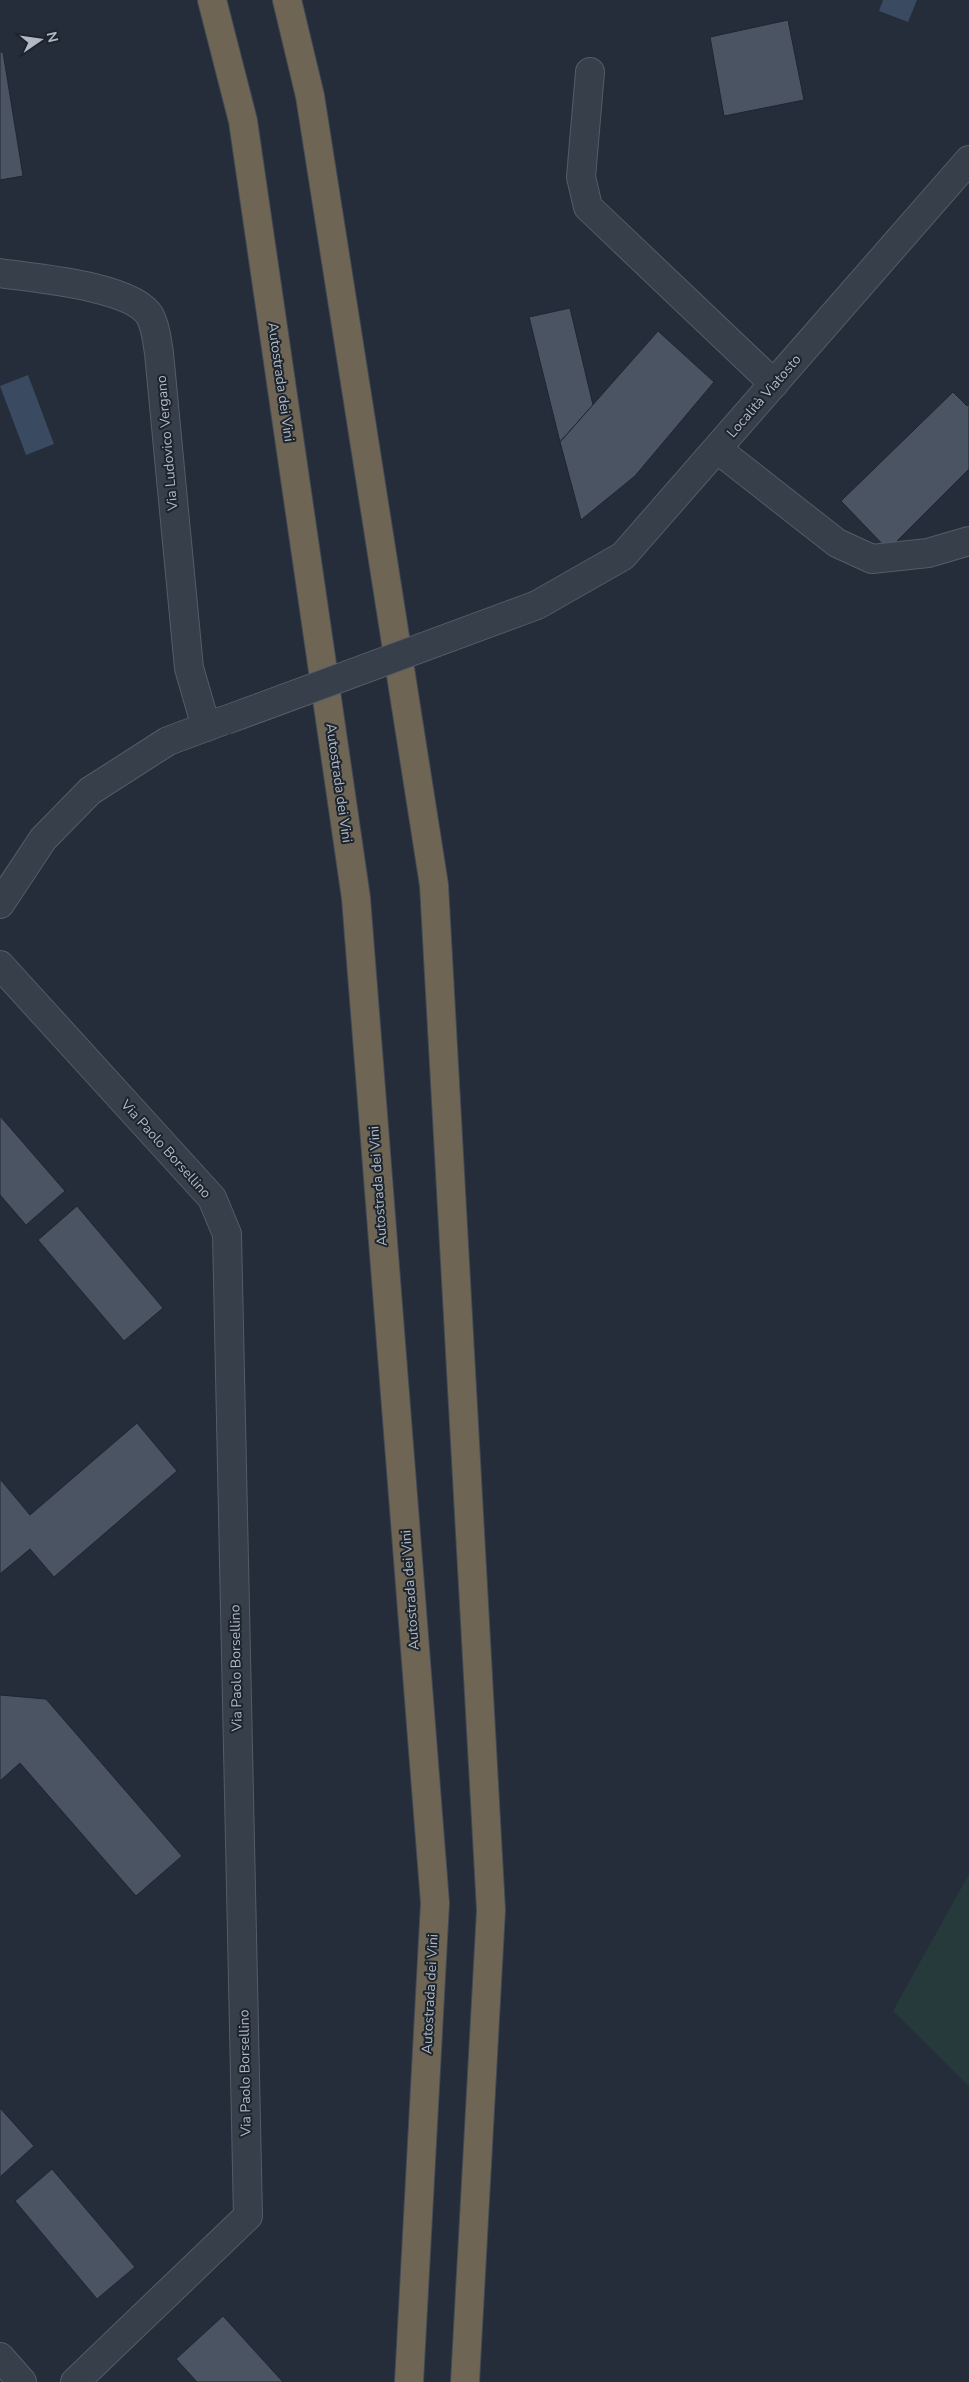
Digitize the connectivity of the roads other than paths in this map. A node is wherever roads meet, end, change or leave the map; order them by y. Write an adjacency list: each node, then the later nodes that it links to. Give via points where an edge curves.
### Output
1 (212, 0): 15 (highway, Autostrada dei Vini, via 243,121 356,898 434,1904)
2 (287, 0): 16 (highway, via 310,96 434,885 491,1910)
3 (590, 72): 6 (street, via 581,177 588,207)
4 (969, 160): 6 (street, Località Viatosto)
5 (0, 273): 9 (street, Via Ludovico Vergano, via 86,286 121,295 150,314 158,353 189,668)
6 (774, 384): 7 (street, Località Viatosto)
7 (717, 449): 8 (street, via 837,543 872,559 928,553); 9 (street, Località Viatosto, bridge, via 623,556 537,605)
8 (969, 541)
9 (216, 723): 10 (street, Località Viatosto, via 168,741 90,791 43,840)
10 (0, 904)
11 (0, 966): 14 (street, Via Paolo Borsellino, via 212,1198 227,1234 248,2216)
12 (0, 2357): 13 (street)
13 (22, 2382)
14 (75, 2382)
15 (409, 2382)
16 (466, 2382)

